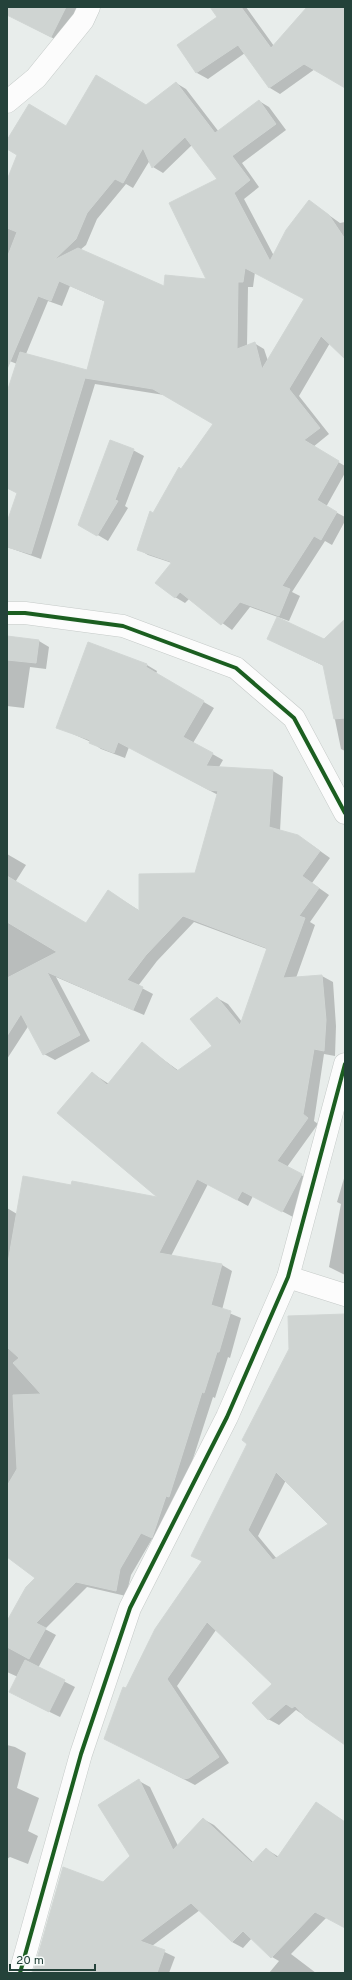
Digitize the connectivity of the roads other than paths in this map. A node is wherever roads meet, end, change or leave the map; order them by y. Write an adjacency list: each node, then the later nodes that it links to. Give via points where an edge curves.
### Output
1 (89, 7): 2 (street, via 83,20 36,78)
2 (7, 102)
3 (7, 613): 4 (street, via 123,626 236,668 294,718)
4 (345, 813)
5 (345, 1064): 6 (street)
6 (288, 1277): 7 (street); 8 (street, via 227,1417 130,1608 81,1754)
7 (345, 1295)
8 (20, 1973)

